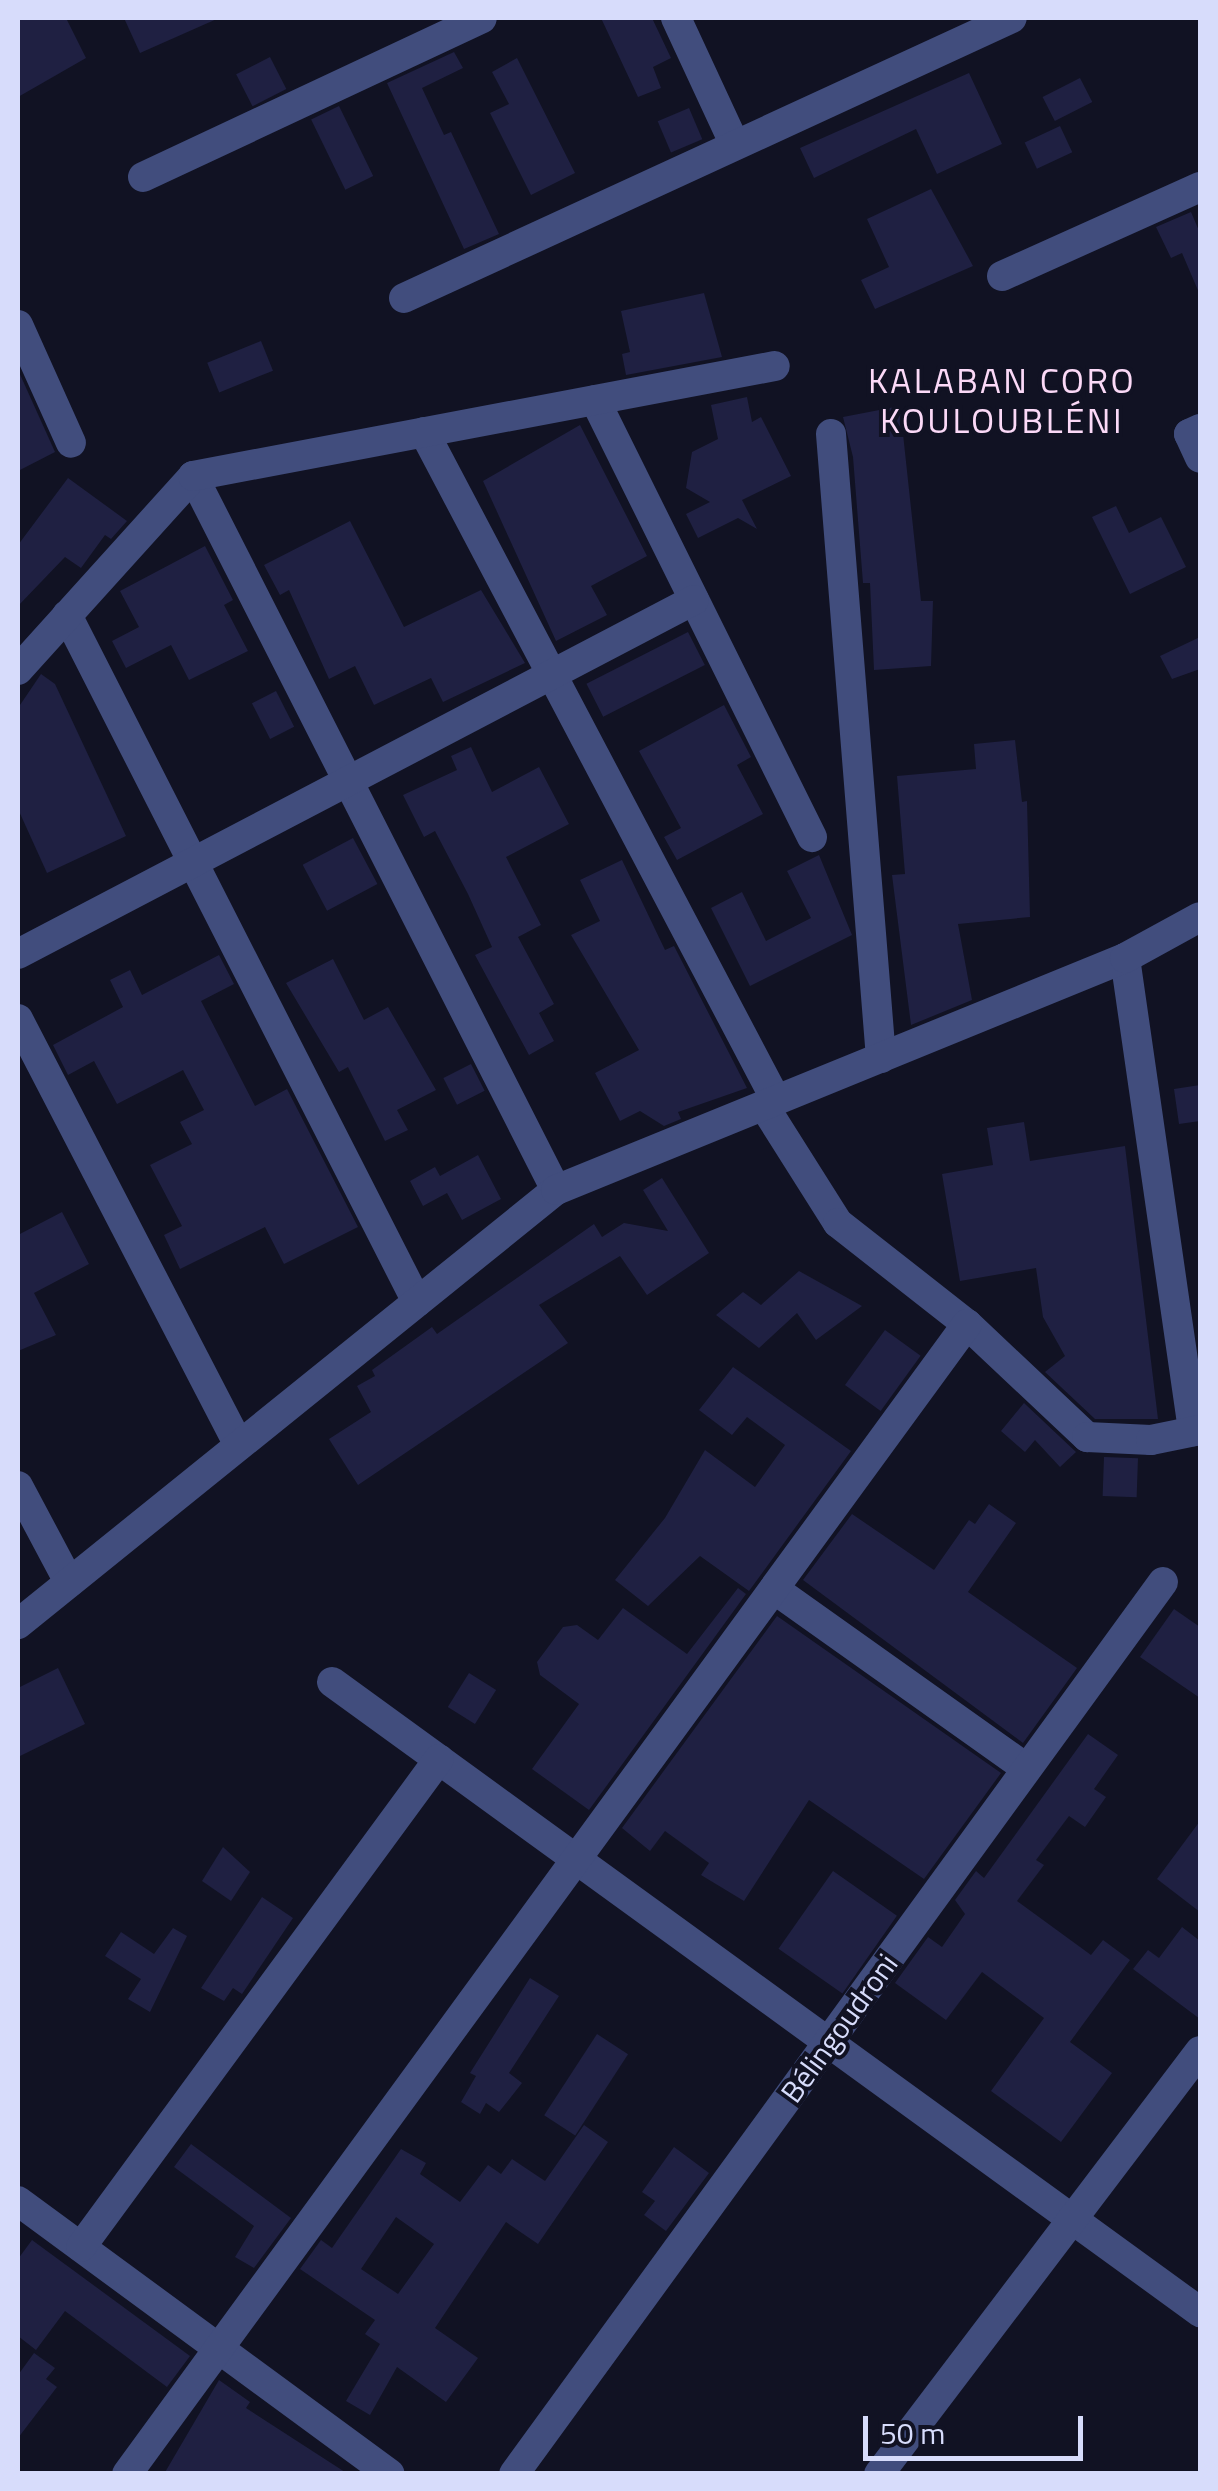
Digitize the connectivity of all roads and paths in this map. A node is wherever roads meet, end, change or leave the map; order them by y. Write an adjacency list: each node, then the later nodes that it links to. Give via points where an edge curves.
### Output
1 (482, 18): 5 (street)
2 (676, 18): 4 (street)
3 (1012, 18): 4 (street)
4 (735, 145): 8 (street)
5 (143, 177)
6 (1200, 187): 7 (street)
7 (1002, 276)
8 (404, 298)
9 (18, 325): 15 (street)
10 (775, 366): 11 (street)
11 (595, 400): 13 (street); 18 (street)
12 (1200, 429): 16 (street, via 1189,434)
13 (424, 432): 17 (street); 21 (street)
14 (831, 434): 29 (street)
15 (71, 443)
16 (1200, 458)
17 (194, 476): 19 (street); 22 (street)
18 (694, 600): 21 (street); 23 (street)
19 (67, 615): 20 (street); 24 (street)
20 (18, 670)
21 (552, 674): 22 (street); 30 (street)
22 (348, 781): 24 (street); 31 (street)
23 (812, 836)
24 (193, 862): 26 (street); 32 (street)
25 (1200, 917): 27 (street)
26 (18, 954)
27 (1126, 958): 29 (street); 34 (street)
28 (18, 1019): 35 (street)
29 (882, 1058): 30 (street)
30 (770, 1103): 31 (street); 33 (street, via 838,1224)
31 (556, 1190): 32 (street)
32 (417, 1302): 35 (street)
33 (967, 1324): 34 (street, via 1087,1437 1151,1440); 39 (street)
34 (1197, 1431)
35 (239, 1446): 37 (street)
36 (18, 1486): 37 (street)
37 (69, 1582): 40 (street)
38 (1163, 1582): 43 (street, Bélingoudroni)
39 (774, 1589): 43 (street); 44 (street)
40 (18, 1624)
41 (332, 1682): 42 (street)
42 (439, 1759): 44 (street); 49 (street)
43 (1027, 1769): 45 (street, Bélingoudroni)
44 (576, 1859): 45 (street); 51 (street)
45 (829, 2042): 48 (street); 54 (street, Bélingoudroni)
46 (1200, 2051): 48 (street)
47 (18, 2201): 49 (street)
48 (1072, 2218): 50 (street); 55 (street)
49 (80, 2247): 51 (street)
50 (1200, 2312)
51 (219, 2348): 52 (street); 53 (street)
52 (127, 2474)
53 (390, 2474)
54 (514, 2474)
55 (879, 2474)

